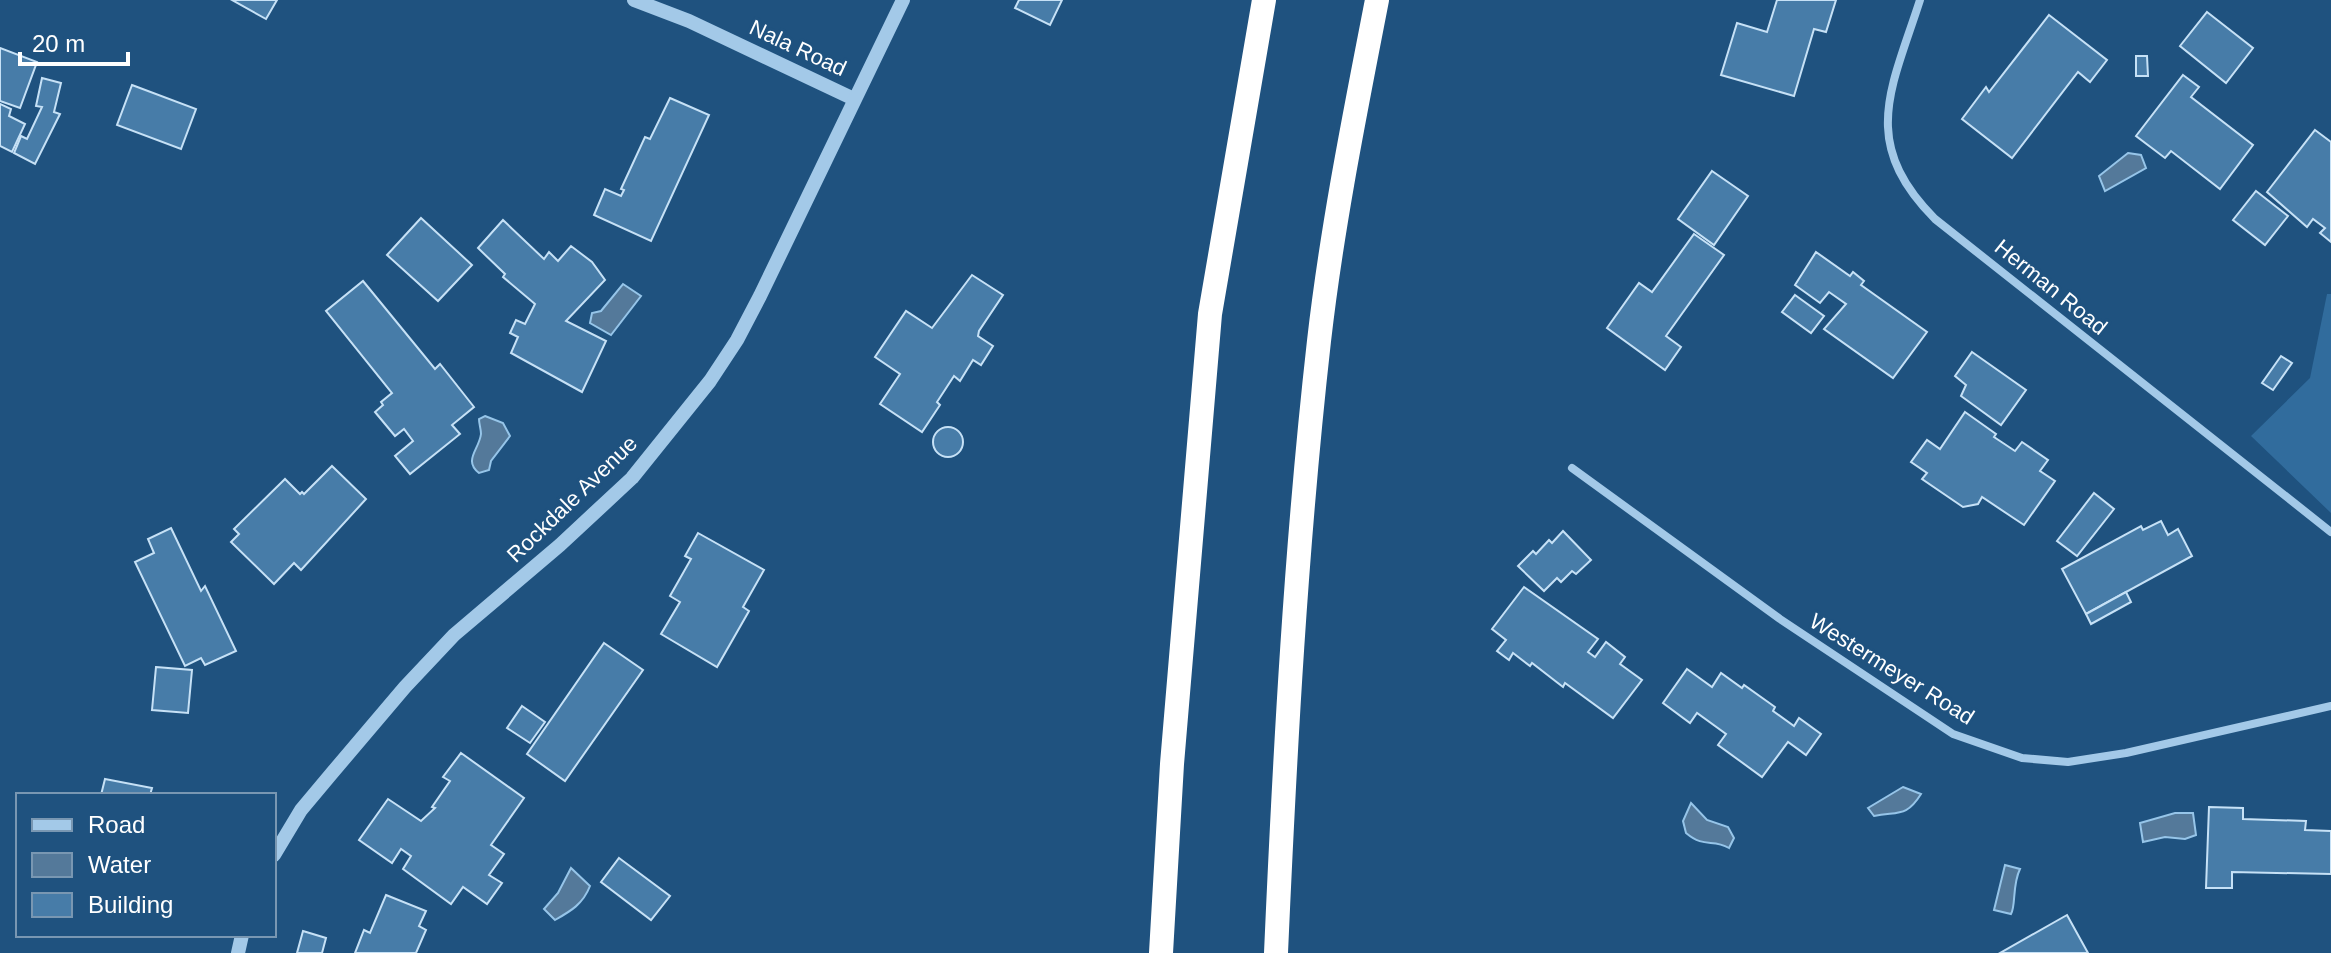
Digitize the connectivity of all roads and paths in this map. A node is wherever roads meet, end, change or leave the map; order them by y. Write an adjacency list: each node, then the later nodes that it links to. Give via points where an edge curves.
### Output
1 (634, 0): 6 (street, Nala Road)
2 (903, 0): 6 (street, Rockdale Avenue)
3 (1264, 0): 11 (highway, via 1210,314)
4 (1377, 0): 12 (highway, via 1320,338 1293,634)
5 (1920, 0): 8 (street, Herman Road, via 1888,109 1896,167 1912,196)
6 (854, 99): 10 (street, Rockdale Avenue, via 737,340 688,411 632,478 454,635 405,687 301,810)
7 (1572, 468): 9 (street, Westermeyer Road, via 1780,619 1953,734 2022,758 2068,762 2126,753)
8 (2331, 532)
9 (2331, 706)
10 (276, 852)
11 (1161, 953)
12 (1276, 953)

